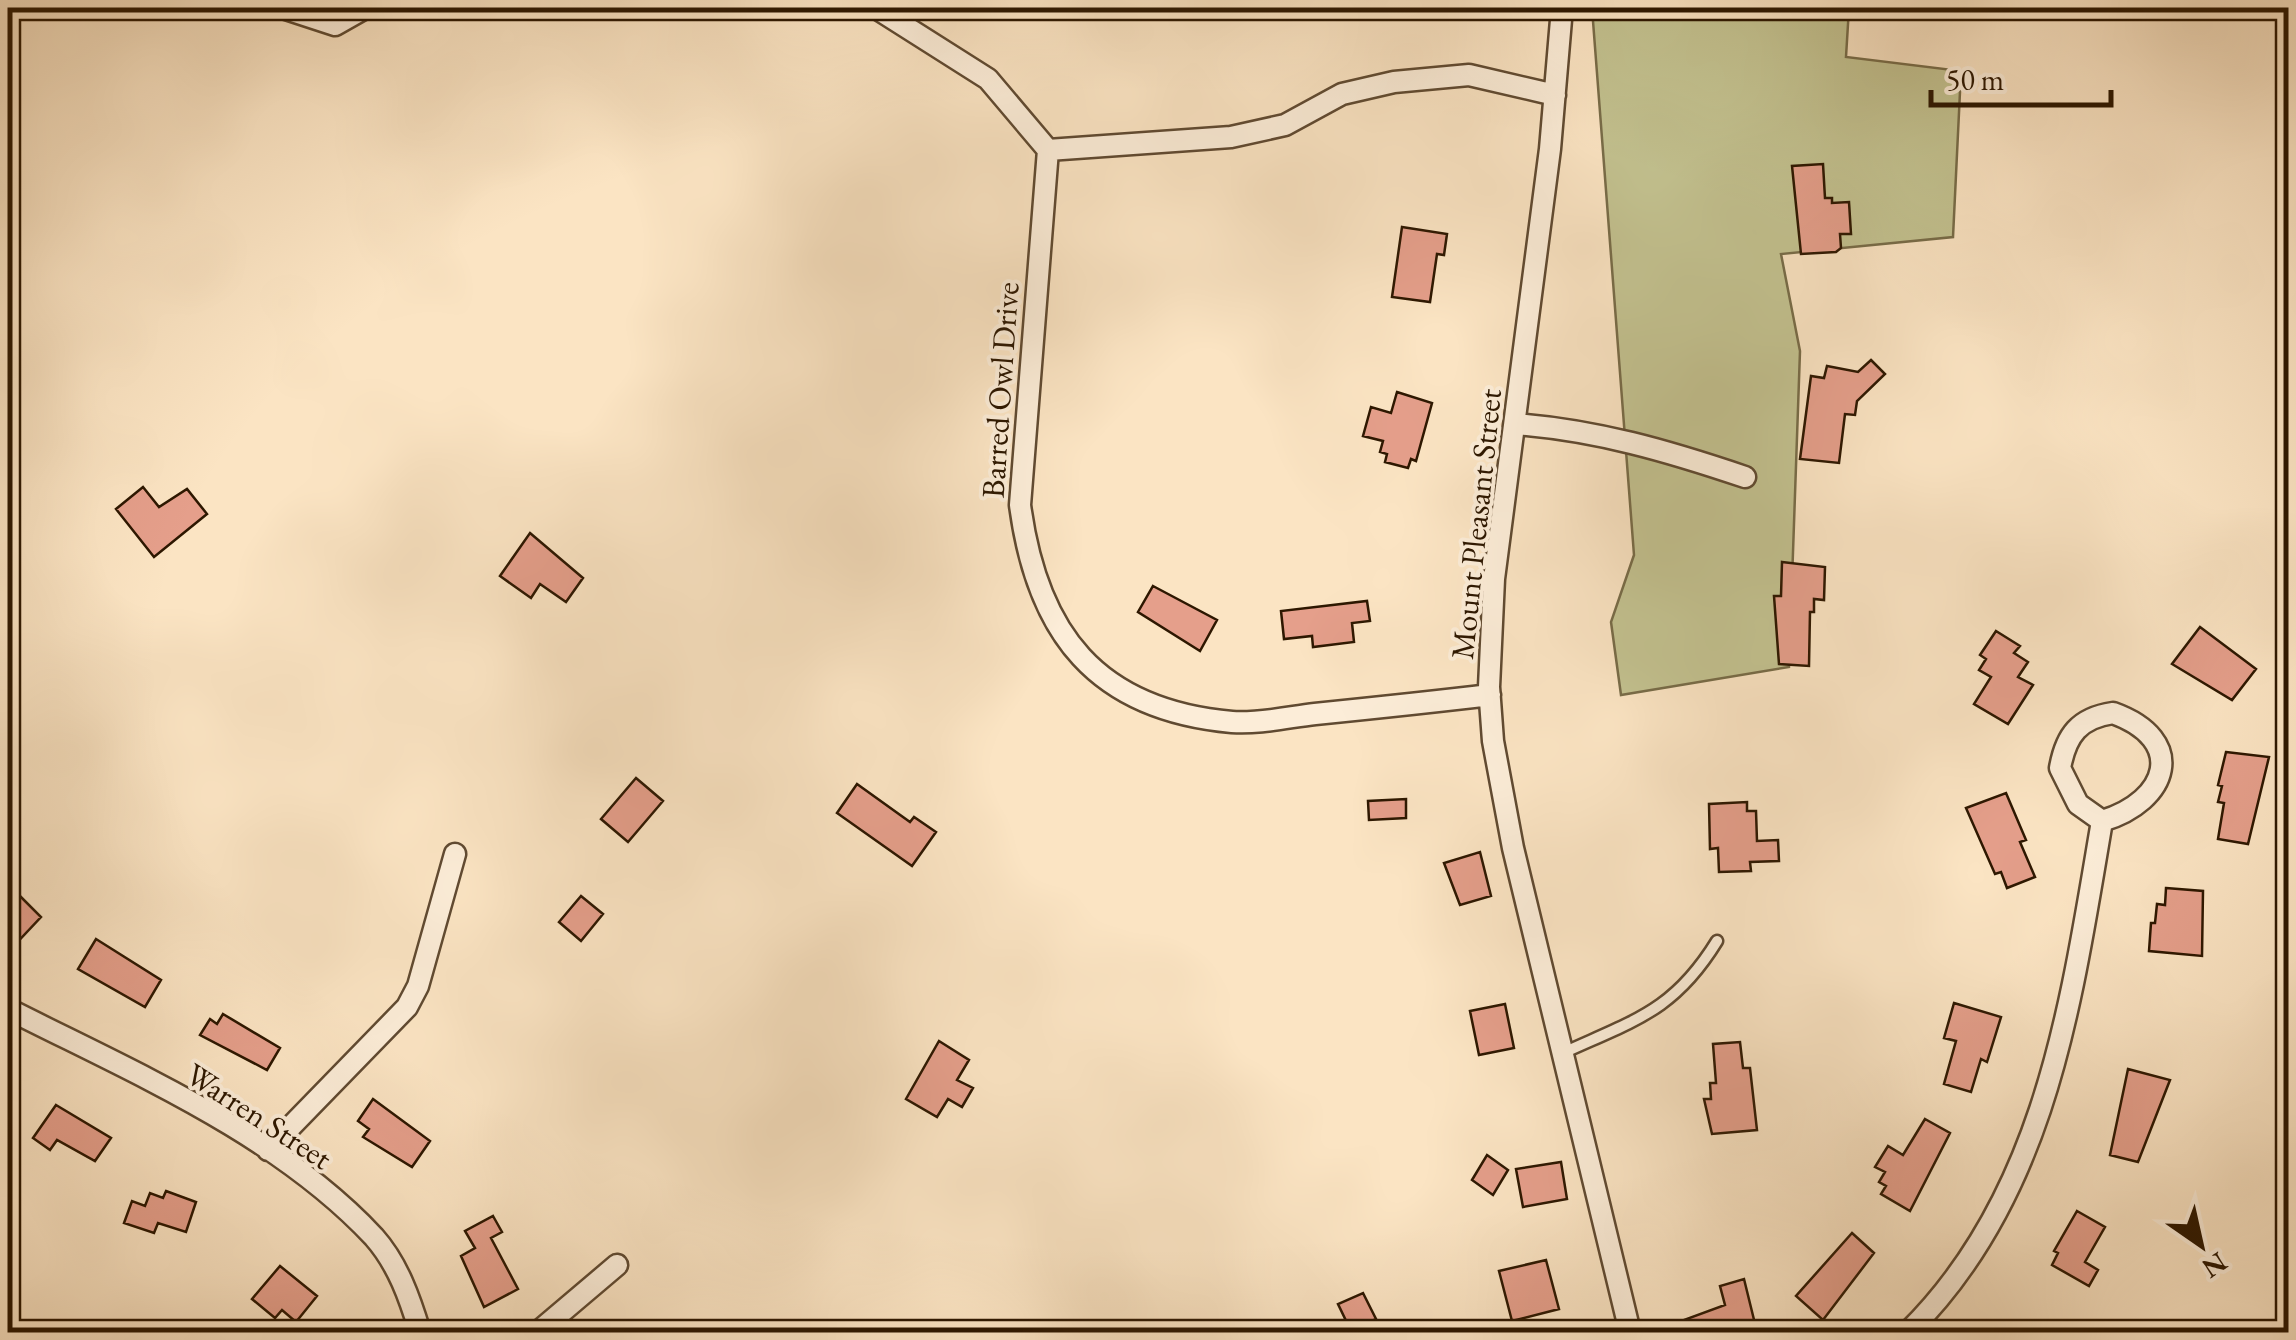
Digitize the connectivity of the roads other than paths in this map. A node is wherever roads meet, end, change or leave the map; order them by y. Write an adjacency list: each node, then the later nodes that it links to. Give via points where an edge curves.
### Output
1 (283, 8): 2 (street, via 335,25)
2 (366, 8)
3 (876, 8): 6 (street, via 988,79)
4 (1562, 8): 5 (street, Mount Pleasant Street)
5 (1555, 95): 6 (street, via 1469,76 1394,82 1342,94 1285,124 1231,138); 7 (street, Mount Pleasant Street)
6 (1048, 150): 9 (street, Barred Owl Drive, via 1020,505 1028,562 1050,616 1080,657 1150,704 1236,722)
7 (1515, 424): 8 (street, via 1652,445); 9 (street, Mount Pleasant Street, via 1494,578)
8 (1745, 478)
9 (1490, 695): 14 (street, Mount Pleasant Street, via 1502,794)
10 (2102, 822): 10 (street, via 2078,804 2060,768 2074,730 2091,717 2113,713 2136,721 2153,738 2162,758 2160,780 2150,798); 20 (street, via 2046,1104 1996,1212)
11 (454, 854): 15 (street, via 407,1007)
12 (1717, 941): 14 (lane, via 1671,1000)
13 (8, 1009): 15 (street, Warren Street)
14 (1562, 1054): 19 (street, Mount Pleasant Street)
15 (268, 1150): 17 (street, Warren Street, via 375,1238 398,1271)
16 (617, 1265): 18 (street)
17 (420, 1332)
18 (538, 1332)
19 (1630, 1332)
20 (1908, 1332)

